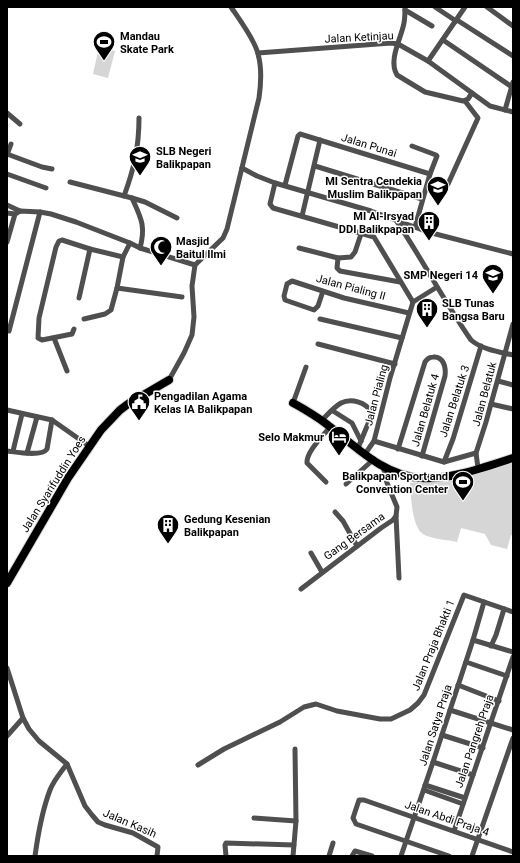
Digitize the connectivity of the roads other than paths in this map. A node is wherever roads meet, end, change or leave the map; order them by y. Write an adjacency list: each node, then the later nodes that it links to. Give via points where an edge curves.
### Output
1 (231, 7): 11 (street)
2 (434, 7): 6 (street)
3 (465, 7): 6 (street)
4 (487, 7): 8 (street)
5 (405, 8): 7 (street); 10 (street, via 405,20)
6 (457, 20): 9 (street); 12 (street)
7 (432, 26)
8 (513, 26)
9 (443, 40): 13 (street); 14 (street)
10 (398, 44): 11 (street, Jalan Ketinjau); 13 (street, Jalan Ketinjau); 16 (street, via 394,60 397,75 425,92)
11 (258, 53): 27 (street, via 260,92)
12 (513, 56)
13 (428, 61): 15 (street, Jalan Ketinjau)
14 (512, 85): 17 (street)
15 (472, 93): 16 (street); 17 (street, Jalan Ketinjau, via 490,106)
16 (464, 101): 33 (street, via 478,118)
17 (505, 110): 19 (street, Jalan Ketinjau)
18 (7, 112): 21 (street)
19 (513, 112)
20 (139, 118): 37 (street, via 134,169)
21 (20, 124)
22 (320, 140): 26 (street); 30 (street, Jalan Punai); 34 (street, Jalan Punai, via 299,134)
23 (11, 144): 25 (street)
24 (412, 146): 30 (street, via 437,156)
25 (7, 155): 28 (street)
26 (315, 166): 36 (street); 39 (street)
27 (242, 168): 32 (street); 57 (street, via 226,234)
28 (52, 169)
29 (7, 174): 35 (street)
30 (430, 174): 39 (street)
31 (70, 182): 37 (street)
32 (275, 182): 34 (street); 44 (street, via 270,204 273,208)
33 (448, 184)
34 (285, 185): 36 (street)
35 (46, 188)
36 (309, 192): 44 (street); 46 (street)
37 (124, 196): 38 (street)
38 (132, 198): 45 (street); 51 (street, via 143,225 144,235)
39 (422, 199): 47 (street)
40 (7, 205): 43 (street)
41 (40, 212): 43 (street); 50 (street, via 76,222); 70 (street)
42 (7, 213): 43 (street)
43 (18, 213): 49 (street)
44 (302, 216): 48 (street)
45 (177, 218)
46 (396, 220): 47 (street); 60 (street)
47 (415, 227): 54 (street)
48 (361, 234): 56 (street, via 353,256); 58 (street, via 374,237)
49 (7, 242)
50 (130, 243): 51 (street); 55 (street)
51 (140, 248): 57 (street)
52 (299, 248): 56 (street)
53 (90, 249): 55 (street); 63 (street); 71 (street, via 58,241 38,326 40,340)
54 (513, 254)
55 (123, 257): 59 (street)
56 (338, 258): 58 (street, via 340,271)
57 (195, 266): 80 (street, via 192,335)
58 (400, 282): 64 (street)
59 (117, 288): 62 (street); 66 (street, via 111,310)
60 (437, 288): 64 (street); 74 (street, via 471,340)
61 (323, 291): 61 (street, Jalan Pialing II, via 314,310 285,300 284,296 289,282 292,281); 65 (street, Jalan Pialing II)
62 (182, 297)
63 (79, 298)
64 (413, 302): 65 (street, Jalan Pialing)
65 (409, 313): 72 (street, Jalan Pialing)
66 (84, 319)
67 (320, 319): 72 (street)
68 (513, 324): 75 (street, Jalan Belatuk)
69 (74, 329): 71 (street, via 72,334)
70 (9, 331)
71 (54, 338): 79 (street)
72 (402, 338): 77 (street, Jalan Pialing)
73 (318, 344): 77 (street)
74 (481, 346): 75 (street); 105 (street, Jalan Belatuk 3)
75 (505, 353): 76 (street); 81 (street, Jalan Belatuk)
76 (513, 355)
77 (394, 364): 93 (street, Jalan Pialing)
78 (306, 367): 83 (street)
79 (67, 371)
80 (169, 380): 95 (highway, Jalan Syarifuddin Yoes, via 120,410)
81 (498, 380): 82 (street); 84 (street, Jalan Belatuk)
82 (513, 385)
83 (293, 402): 91 (highway)
84 (492, 404): 85 (street); 100 (street, Jalan Belatuk)
85 (513, 409)
86 (7, 410): 88 (street)
87 (333, 410): 91 (street); 94 (street, via 352,424); 94 (street, via 341,403 356,401 369,407 372,412)
88 (22, 414): 89 (street); 98 (street)
89 (37, 417): 90 (street); 99 (street)
90 (52, 420): 95 (street); 99 (street, via 46,452)
91 (322, 420): 92 (highway)
92 (330, 427): 94 (highway); 108 (street, via 306,461)
93 (374, 441): 96 (street, Jalan Pialing); 101 (street)
94 (360, 444): 101 (highway)
95 (89, 446): 116 (highway, Jalan Syarifuddin Yoes)
96 (398, 449): 102 (street, Jalan Pialing); 102 (street, Jalan Belatuk 4, via 425,362 435,357 444,363 446,376)
97 (7, 451): 98 (street)
98 (13, 452): 99 (street)
99 (27, 453)
100 (476, 453): 105 (street); 107 (street, Jalan Belatuk)
101 (365, 454): 104 (highway)
102 (422, 456): 105 (street, Jalan Pialing)
103 (513, 458): 107 (highway)
104 (374, 460): 106 (highway); 109 (street)
105 (444, 462)
106 (383, 466): 107 (highway, via 399,474 421,478 442,477); 111 (street, Gang Bersama, via 397,507)
107 (478, 468)
108 (326, 482)
109 (346, 484)
110 (335, 512): 112 (street)
111 (396, 516): 112 (street, Gang Bersama); 115 (street)
112 (357, 546): 114 (street, Gang Bersama)
113 (311, 553): 114 (street)
114 (322, 572): 117 (street, Gang Bersama)
115 (399, 578)
116 (7, 583)
117 (301, 589)
118 (484, 602): 119 (street, Jalan Praja Bhakti 1); 121 (street, Jalan Satya Praja); 141 (street, Jalan Praja Bhakti 1, via 464,595 424,695 402,715 380,719 337,712 316,704 304,707)
119 (504, 609): 120 (street, Jalan Praja Bhakti 1); 122 (street)
120 (513, 612)
121 (473, 640): 122 (street); 125 (street, Jalan Satya Praja)
122 (491, 646): 123 (street)
123 (513, 652)
124 (513, 657): 127 (street, Jalan Pangreh Praja)
125 (466, 662): 127 (street); 128 (street, Jalan Satya Praja)
126 (7, 668): 131 (street, Jalan Kasih)
127 (507, 676): 129 (street, Jalan Pangreh Praja)
128 (458, 685): 129 (street); 130 (street, Jalan Satya Praja)
129 (499, 700): 132 (street, Jalan Pangreh Praja)
130 (450, 710): 132 (street); 134 (street, Jalan Satya Praja)
131 (23, 718): 135 (street); 140 (street, Jalan Kasih, via 39,741)
132 (491, 724): 133 (street); 137 (street, Jalan Pangreh Praja)
133 (513, 730)
134 (442, 735): 137 (street); 139 (street, Jalan Satya Praja)
135 (7, 736)
136 (513, 738): 150 (street)
137 (483, 748): 142 (street, Jalan Pangreh Praja)
138 (296, 749): 148 (street)
139 (433, 762): 142 (street); 143 (street, Jalan Satya Praja)
140 (67, 764): 155 (street, via 50,790 38,830); 156 (street, Jalan Kasih, via 85,806 98,822 133,833 155,844 158,847)
141 (198, 765)
142 (473, 775): 144 (street, Jalan Pangreh Praja)
143 (424, 788): 144 (street); 145 (street); 147 (street, Jalan Satya Praja)
144 (465, 798): 145 (street, Jalan Pangreh Praja)
145 (463, 804): 149 (street, Jalan Pangreh Praja)
146 (254, 818): 148 (street)
147 (414, 818): 149 (street, Jalan Abdi Praja 4); 151 (street, Jalan Satya Praja); 151 (street, Jalan Abdi Praja 4, via 362,800 359,800 357,805 353,820 356,824)
148 (296, 821): 153 (street)
149 (454, 831): 150 (street, Jalan Abdi Praja 4)
150 (478, 840): 154 (street, Jalan Abdi Praja 4); 164 (street)
151 (406, 841): 162 (street, Jalan Satya Praja); 163 (street)
152 (333, 843): 159 (street)
153 (294, 845): 157 (street, via 226,843); 158 (street)
154 (513, 852)
155 (35, 856)
156 (157, 856)
157 (226, 856)
158 (293, 856)
159 (329, 856)
160 (352, 856): 161 (street, via 355,850)
161 (372, 856)
162 (401, 856)
163 (449, 856)
164 (472, 856)

